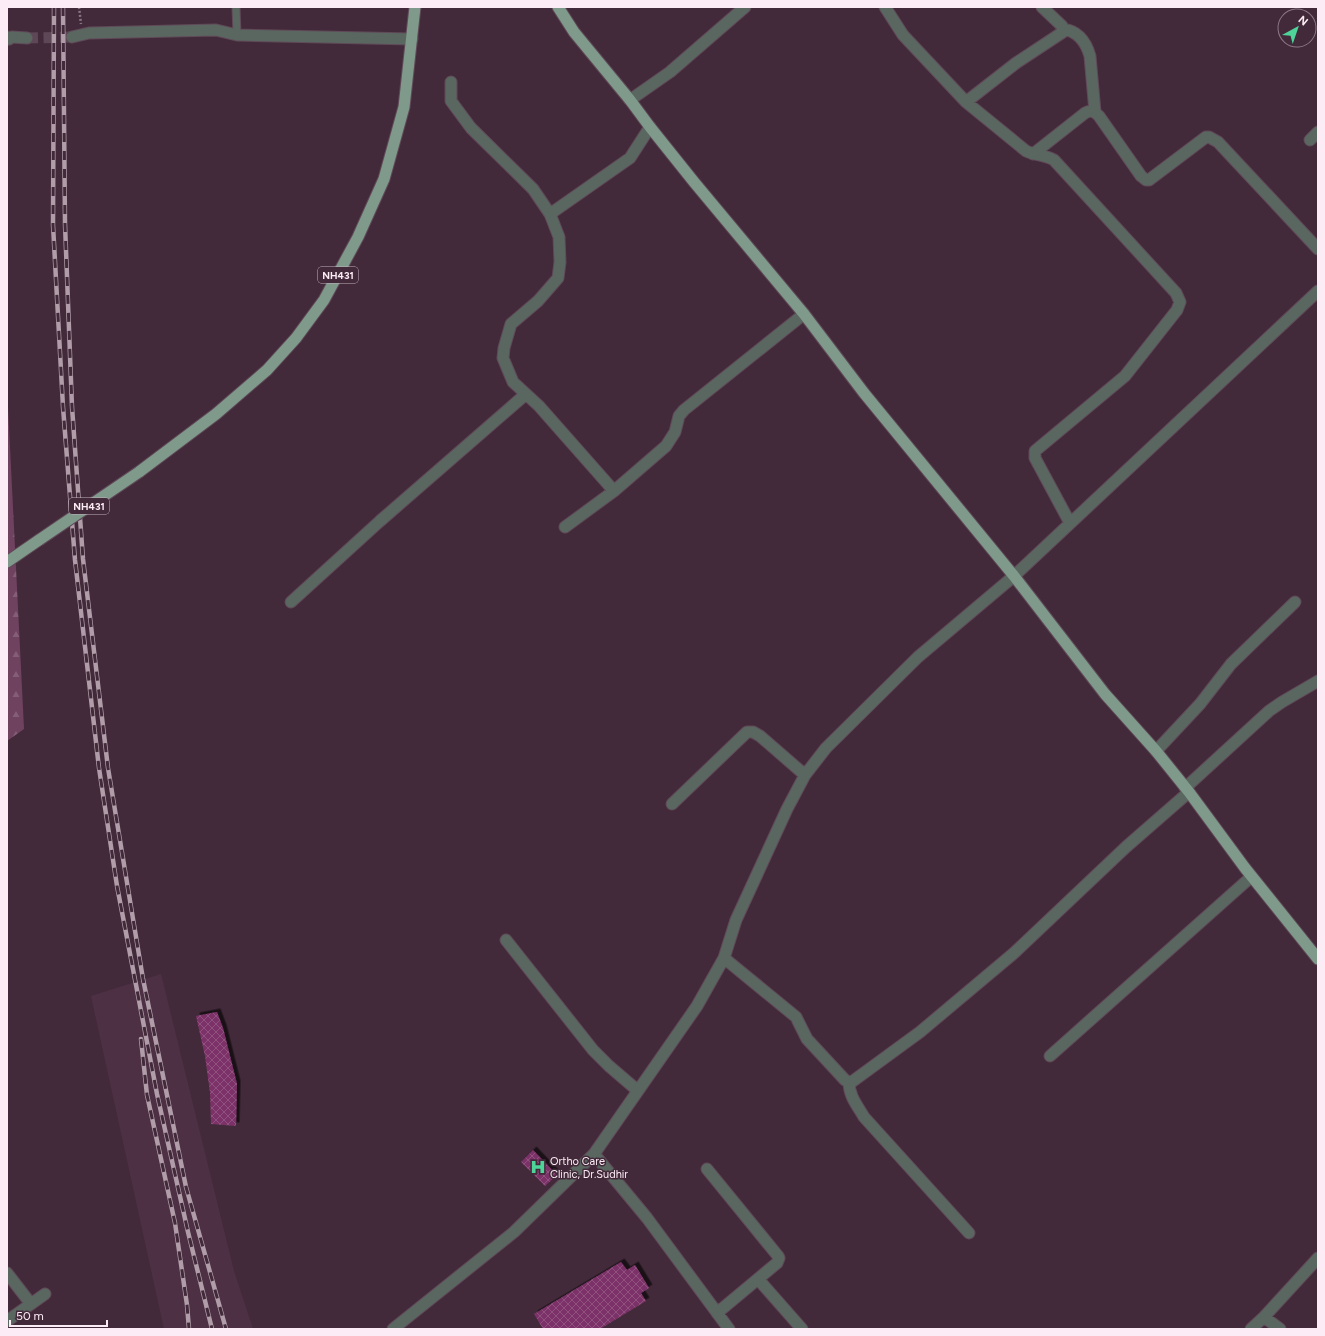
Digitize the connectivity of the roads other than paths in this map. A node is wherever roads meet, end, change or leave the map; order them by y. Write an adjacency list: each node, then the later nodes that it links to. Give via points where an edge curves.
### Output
1 (236, 7): 8 (lane)
2 (415, 7): 12 (main road, NH431)
3 (558, 7): 14 (main road, via 574,32)
4 (745, 7): 14 (street, via 670,72)
5 (885, 7): 15 (street, via 903,35)
6 (1042, 7): 7 (street)
7 (1063, 29): 15 (street, via 1061,34 1016,63); 16 (street, via 1075,32 1088,48)
8 (237, 35): 9 (street, via 216,30 89,33); 12 (street)
9 (72, 37)
10 (27, 38): 11 (street)
11 (8, 39)
12 (412, 39): 27 (main road, NH431, bridge, via 404,107 384,179 358,238 324,300 296,338 267,370 216,414 139,472)
13 (451, 82): 19 (street, via 451,100 471,128 534,189)
14 (630, 100): 17 (main road)
15 (966, 102): 18 (street)
16 (1095, 112): 18 (street, via 1085,113); 20 (street, via 1146,180 1150,180 1206,137 1214,139)
17 (650, 127): 19 (street, via 630,158); 22 (main road)
18 (1033, 154): 25 (street, via 1045,155 1054,160 1176,293 1180,302 1177,310 1125,376 1035,451 1035,458)
19 (550, 214): 23 (street, via 559,237 558,278 538,301 511,324 504,348 503,358 514,382)
20 (1318, 249)
21 (1318, 291): 25 (street)
22 (804, 314): 24 (street, via 684,410 666,446); 28 (main road, via 864,393)
23 (526, 394): 24 (street); 29 (street)
24 (614, 491): 26 (street)
25 (1070, 523): 28 (street)
26 (565, 527)
27 (7, 562)
28 (1014, 576): 32 (main road, via 1105,694); 33 (street, via 918,657 826,748)
29 (291, 602)
30 (1295, 602): 32 (street, via 1231,664 1200,704)
31 (1318, 681): 34 (street, via 1269,711)
32 (1156, 751): 34 (main road)
33 (805, 775): 35 (street, via 760,736 747,732); 38 (street, via 736,920)
34 (1187, 790): 36 (main road); 41 (street, via 1014,953 920,1032 870,1070)
35 (672, 804)
36 (1251, 877): 39 (main road); 40 (street)
37 (506, 940): 42 (street, via 593,1050)
38 (724, 958): 41 (street, via 796,1017 807,1039); 42 (street, via 697,1006)
39 (1318, 959)
40 (1050, 1056)
41 (849, 1082): 45 (street, via 850,1095 864,1117)
42 (637, 1090): 43 (street)
43 (594, 1154): 51 (street, via 647,1218); 54 (street, via 514,1232)
44 (706, 1169): 48 (street, via 778,1256 779,1261)
45 (969, 1234)
46 (1318, 1258): 52 (street)
47 (7, 1273): 50 (street)
48 (758, 1279): 51 (street); 57 (street)
49 (45, 1294): 50 (street)
50 (31, 1304): 53 (street)
51 (717, 1313): 56 (street)
52 (1264, 1317): 58 (street); 59 (street)
53 (7, 1321)
54 (403, 1325): 55 (street)
55 (393, 1329)
56 (729, 1329)
57 (802, 1329)
58 (1251, 1329)
59 (1280, 1329)

